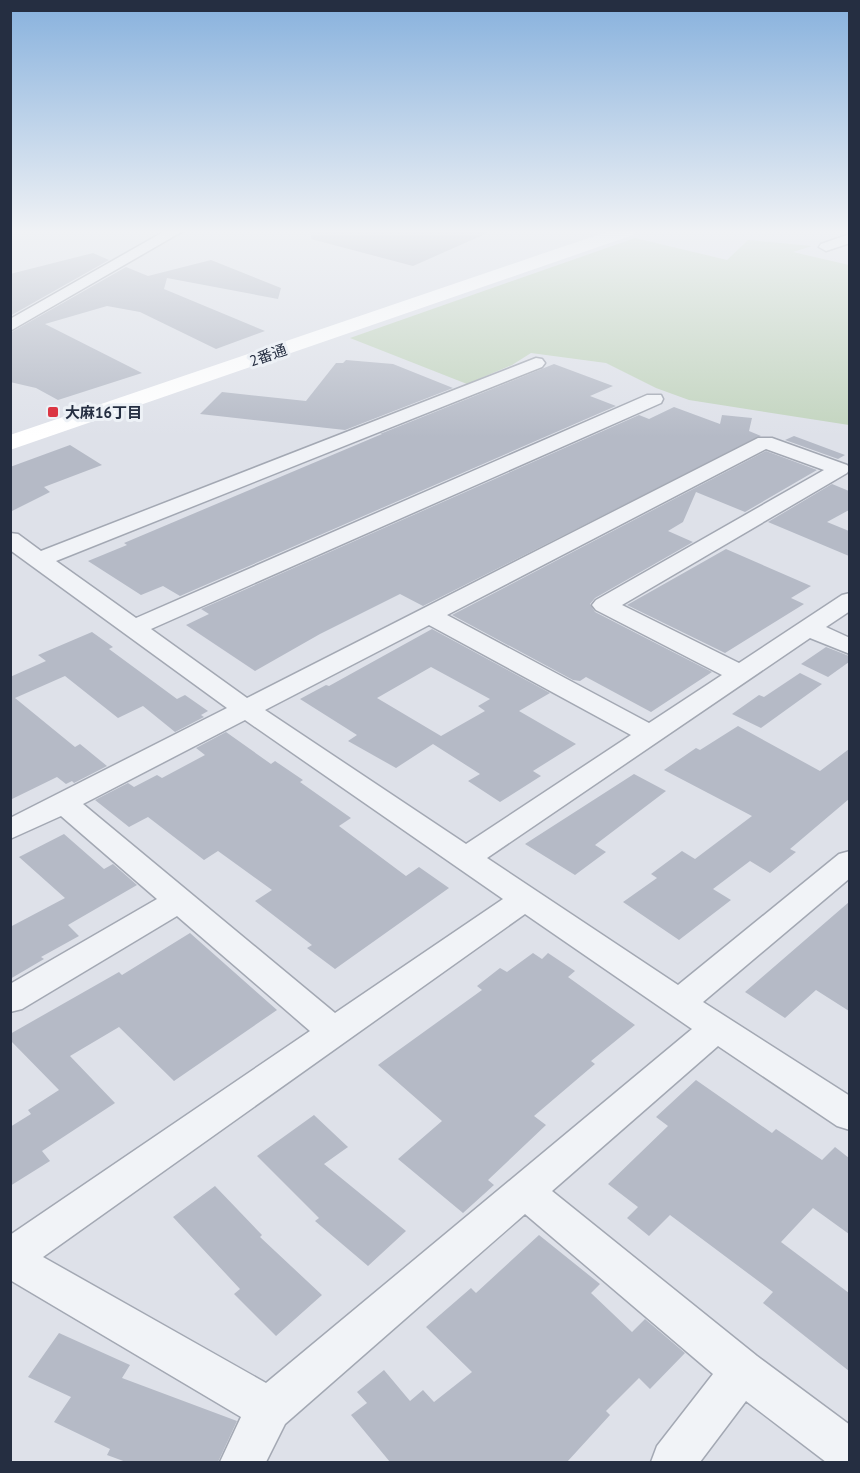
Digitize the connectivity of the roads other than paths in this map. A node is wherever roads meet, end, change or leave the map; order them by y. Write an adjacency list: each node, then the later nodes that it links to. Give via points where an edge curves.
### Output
1 (56, 300): 3 (street)
2 (427, 300): 6 (street, 2番通)
3 (10, 326)
4 (536, 363): 8 (street)
5 (654, 399): 11 (street)
6 (10, 443)
7 (11, 541): 8 (street)
8 (39, 560): 11 (street)
9 (849, 600): 12 (street)
10 (429, 615): 14 (street, via 765,442 840,469 604,605); 15 (street); 16 (street)
11 (134, 628): 15 (street)
12 (807, 628): 13 (street); 14 (street)
13 (849, 647)
14 (740, 674): 16 (street)
15 (246, 709): 17 (street); 19 (street)
16 (650, 734): 19 (street)
17 (64, 803): 18 (street); 22 (street)
18 (10, 830)
19 (466, 858): 21 (street)
20 (849, 861): 24 (street)
21 (526, 898): 24 (street); 26 (street)
22 (179, 900): 23 (street); 26 (street)
23 (10, 1000)
24 (679, 1003): 25 (street)
25 (717, 1028): 27 (street); 28 (street)
26 (334, 1032): 29 (street)
27 (849, 1115)
28 (525, 1191): 30 (street); 31 (street)
29 (10, 1259): 31 (street)
30 (742, 1371): 32 (street); 34 (street)
31 (269, 1409): 33 (street)
32 (849, 1453)
33 (242, 1462)
34 (673, 1462)

